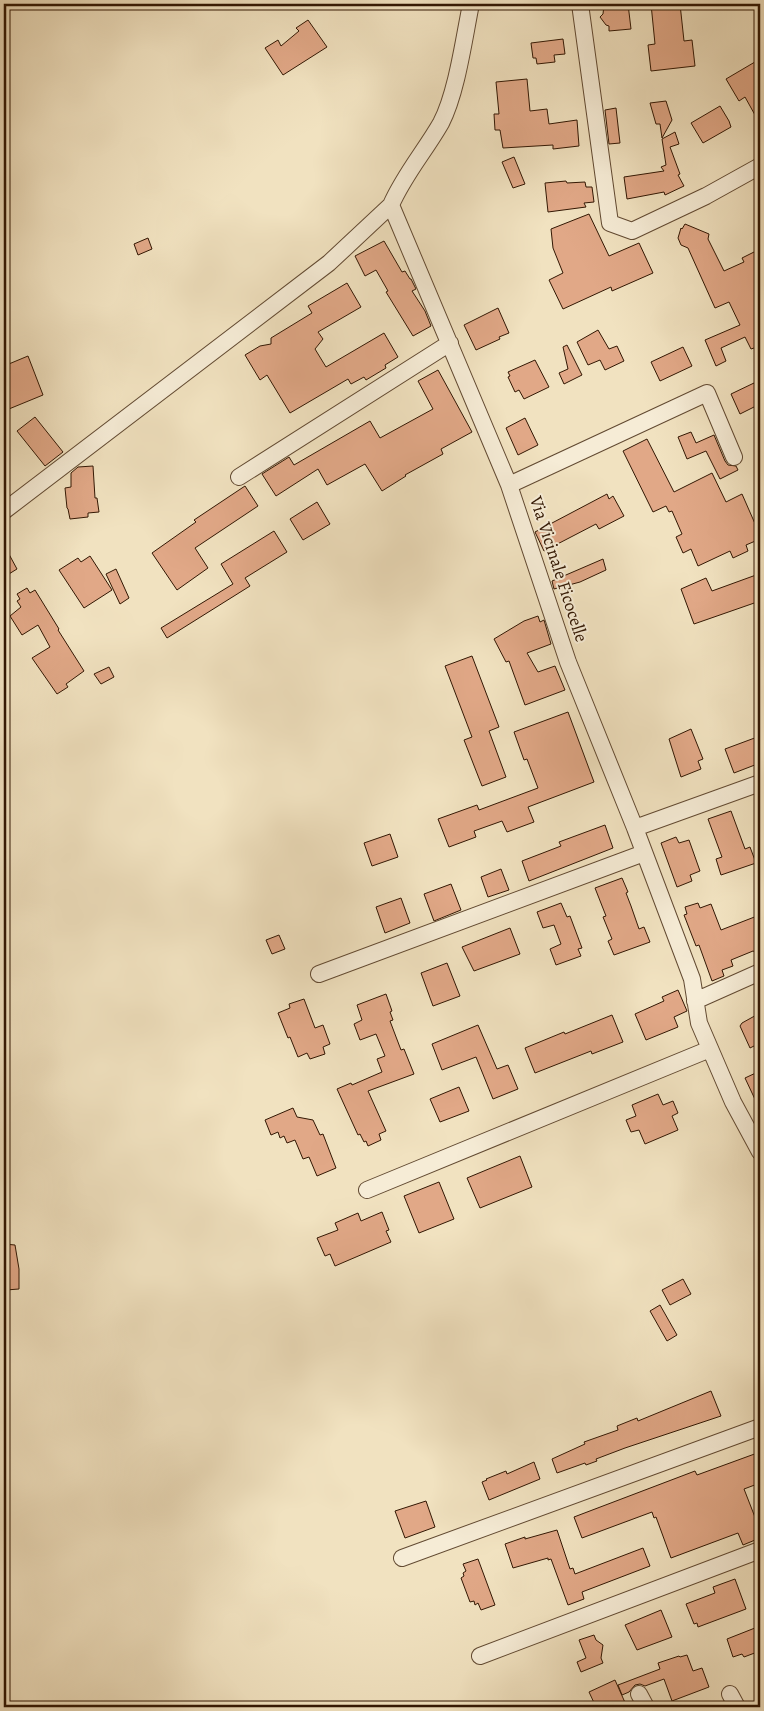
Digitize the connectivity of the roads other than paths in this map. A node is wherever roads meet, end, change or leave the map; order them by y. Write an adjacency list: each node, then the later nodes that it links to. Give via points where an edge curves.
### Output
1 (471, 4): 4 (street, via 451,96 441,122)
2 (580, 4): 3 (street, via 610,223 632,231)
3 (760, 166)
4 (391, 204): 5 (street, Via Vicinale Ficocelle); 9 (street, via 329,263)
5 (450, 343): 7 (street); 8 (street, Via Vicinale Ficocelle)
6 (734, 456): 8 (street, via 707,393)
7 (239, 477)
8 (509, 484): 11 (street, Via Vicinale Ficocelle, via 568,662)
9 (4, 511)
10 (760, 783): 11 (street)
11 (636, 828): 12 (street, Via Vicinale Ficocelle)
12 (644, 852): 14 (street); 15 (street, Via Vicinale Ficocelle, via 692,979)
13 (760, 972): 15 (street)
14 (319, 974)
15 (695, 1002): 16 (street, Via Vicinale Ficocelle, via 699,1024)
16 (710, 1049): 17 (street, Via Vicinale Ficocelle); 18 (street)
17 (760, 1152)
18 (367, 1190)
19 (760, 1427): 21 (street)
20 (760, 1550): 22 (street)
21 (402, 1558)
22 (480, 1656)

